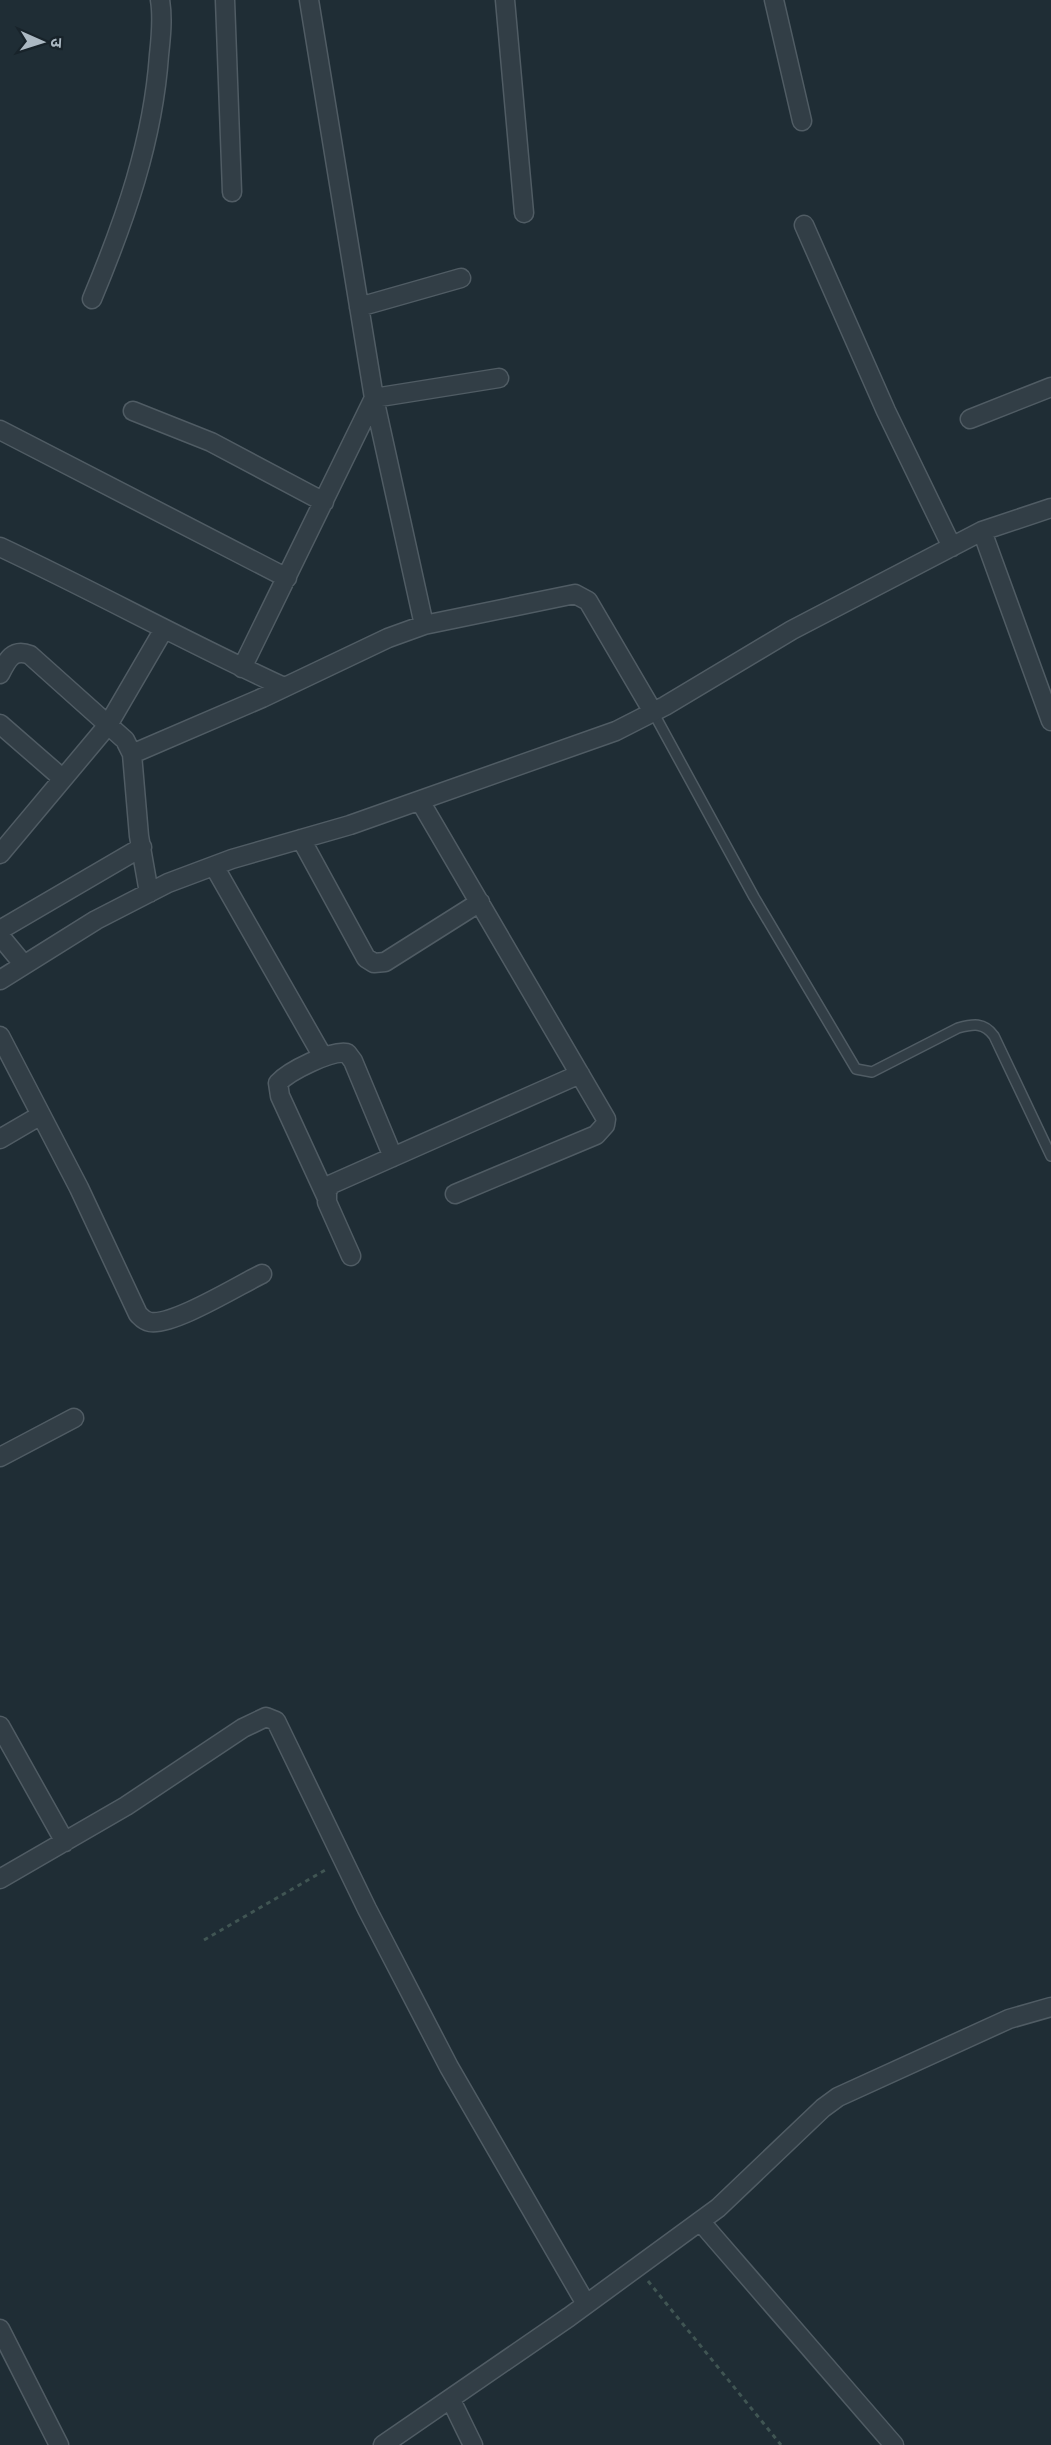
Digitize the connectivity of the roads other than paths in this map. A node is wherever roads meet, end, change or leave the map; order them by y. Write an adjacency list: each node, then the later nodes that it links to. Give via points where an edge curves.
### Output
1 (160, 0): 11 (street, via 157,85 144,151 122,225)
2 (225, 0): 7 (street)
3 (309, 0): 12 (street)
4 (505, 0): 8 (street)
5 (774, 0): 6 (street)
6 (802, 121)
7 (232, 192)
8 (524, 213)
9 (804, 225): 23 (street, via 886,411)
10 (461, 278): 12 (street)
11 (92, 299)
12 (359, 307): 15 (street)
13 (500, 378): 15 (street)
14 (1051, 387): 17 (street)
15 (374, 398): 19 (street); 25 (street)
16 (133, 411): 19 (street, via 211,442)
17 (970, 419)
18 (0, 430): 24 (street)
19 (324, 502): 24 (street)
20 (1051, 508): 21 (street)
21 (982, 531): 23 (street); 31 (street)
22 (0, 547): 26 (street)
23 (952, 547): 30 (street, via 792,630)
24 (287, 579): 27 (street)
25 (424, 625): 29 (street); 30 (street, via 580,595 588,601)
26 (164, 629): 27 (street); 33 (street)
27 (242, 668): 29 (street)
28 (0, 674): 33 (street, via 10,656 30,655)
29 (284, 687): 34 (street)
30 (653, 712): 36 (street, via 616,731); 52 (lane, via 754,897 856,1069 872,1072 958,1028 982,1025 994,1036)
31 (1051, 722)
32 (0, 724): 35 (street)
33 (108, 725): 34 (street, via 125,740); 35 (street)
34 (132, 754): 38 (street)
35 (62, 778): 39 (street)
36 (420, 801): 37 (street); 42 (street)
37 (301, 839): 40 (street); 42 (street, via 366,958 374,963 385,962)
38 (142, 847): 41 (street); 43 (street)
39 (0, 854)
40 (214, 866): 41 (street); 48 (street)
41 (149, 893): 45 (street, via 96,920)
42 (480, 902): 49 (street)
43 (0, 930)
44 (0, 936): 45 (street)
45 (24, 965): 46 (street)
46 (0, 980)
47 (0, 1036): 50 (street)
48 (323, 1058): 53 (street, via 340,1052 351,1057); 55 (street, via 283,1078 278,1089)
49 (580, 1074): 53 (street); 54 (street, via 606,1119 601,1131)
50 (41, 1115): 51 (street); 57 (street, via 144,1320 171,1320)
51 (0, 1138)
52 (1051, 1156)
53 (393, 1157): 55 (street, via 332,1184)
54 (455, 1194)
55 (326, 1196): 56 (street)
56 (351, 1256)
57 (262, 1274)
58 (74, 1418): 59 (street)
59 (0, 1456)
60 (0, 1726): 61 (street)
61 (65, 1842): 62 (street); 65 (street, via 243,1728 266,1717 276,1721 449,2067)
62 (0, 1879)
63 (1051, 2007): 64 (street, via 1009,2019 838,2097)
64 (700, 2221): 65 (street); 71 (street)
65 (586, 2304): 67 (street)
66 (0, 2329): 68 (street)
67 (451, 2400): 69 (street); 70 (street)
68 (59, 2445)
69 (383, 2445)
70 (474, 2445)
71 (894, 2445)

